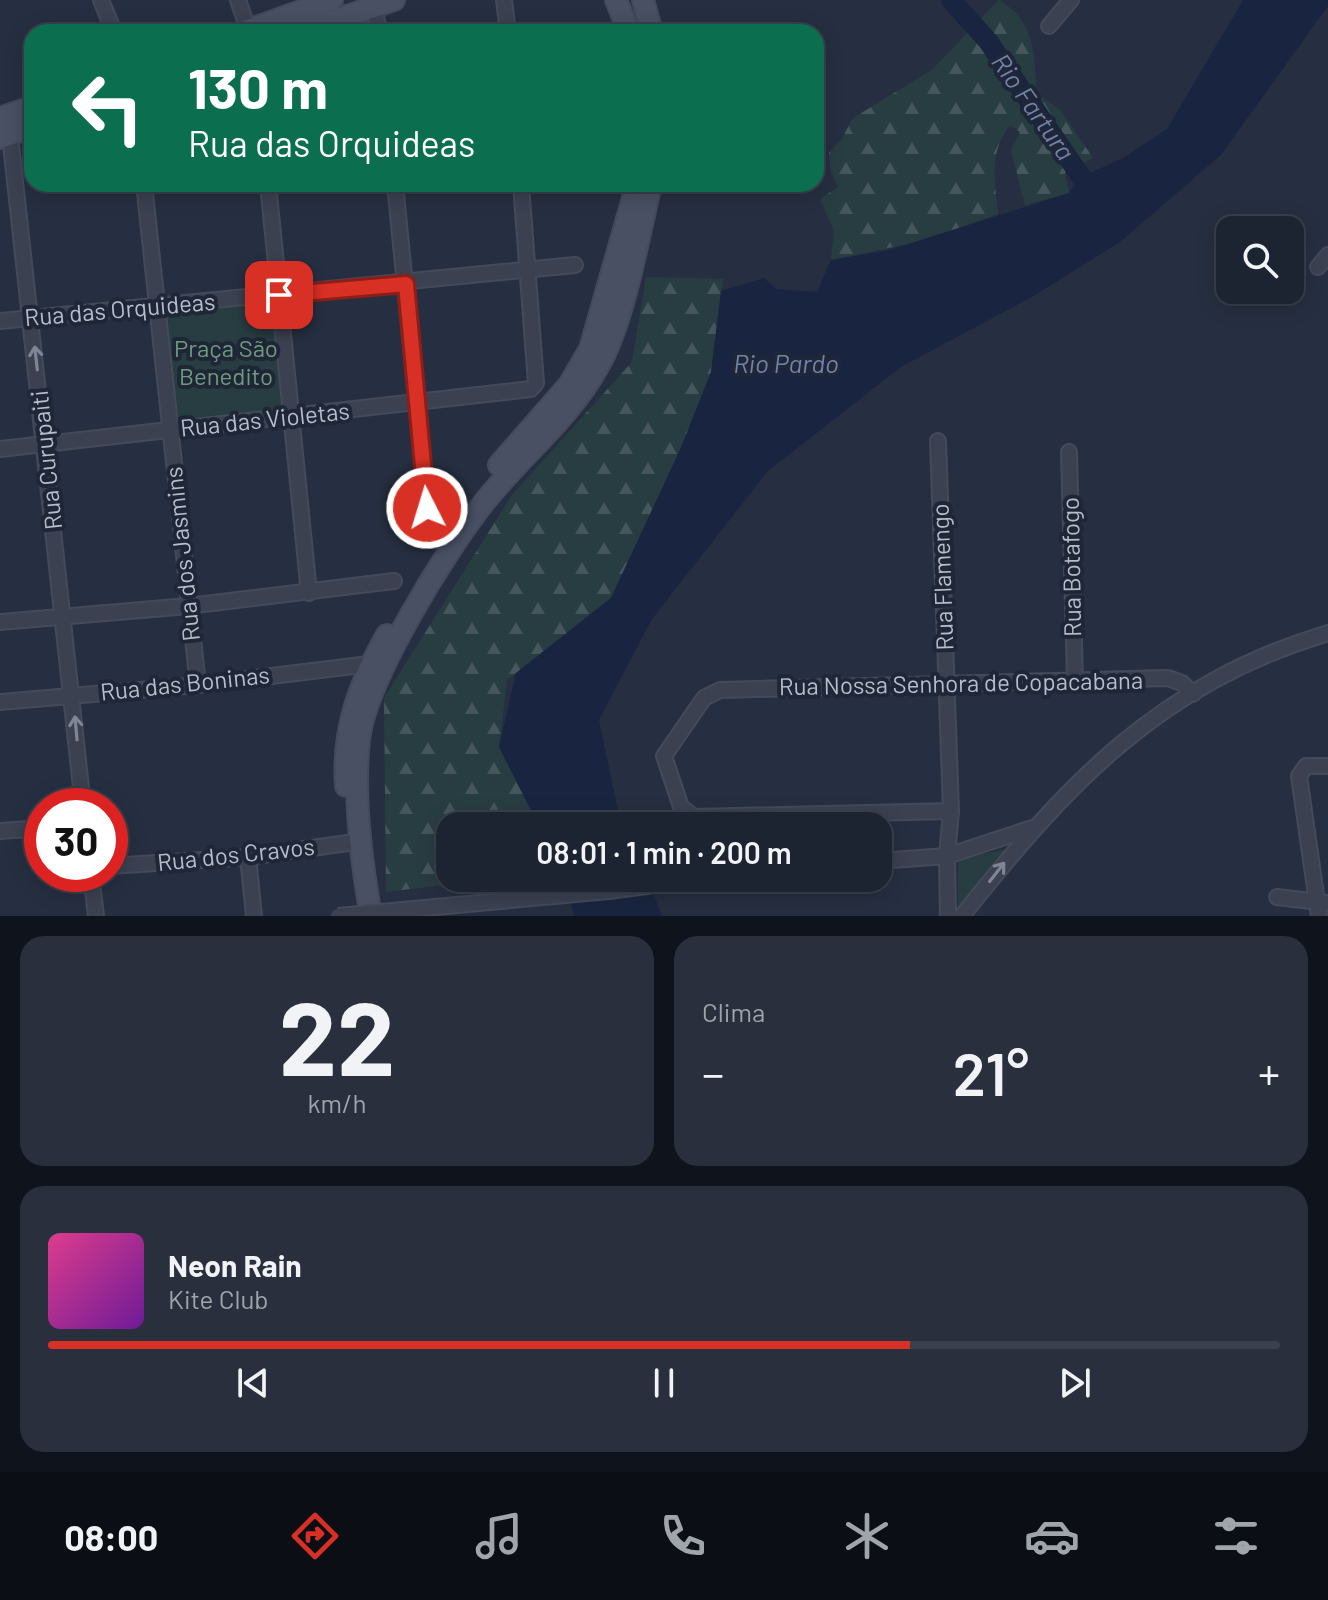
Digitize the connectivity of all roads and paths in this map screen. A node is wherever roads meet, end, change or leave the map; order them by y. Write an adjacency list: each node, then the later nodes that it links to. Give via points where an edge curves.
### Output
1 (101, 0): 10 (street)
2 (238, 0): 11 (street)
3 (332, 0): 12 (main road)
4 (394, 0): 9 (main road)
5 (504, 0): 15 (street)
6 (616, 0): 16 (main road)
7 (643, 0): 17 (main road)
8 (1071, 0): 18 (street)
9 (373, 4): 13 (main road); 14 (street)
10 (111, 24)
11 (245, 24)
12 (266, 24)
13 (322, 24)
14 (377, 24)
15 (507, 24)
16 (626, 24)
17 (650, 24)
18 (1049, 26)
19 (24, 113): 20 (main road)
20 (5, 126): 34 (street, Rua Curupaiti)
21 (145, 192): 33 (street, Rua dos Jasmins)
22 (269, 192): 32 (street)
23 (396, 192): 31 (street)
24 (522, 192): 30 (street)
25 (635, 192): 50 (main road, via 590,349 569,385 448,531)
26 (649, 192): 63 (main road, via 601,363 561,420 468,523 368,701 359,739)
27 (1328, 255): 29 (street)
28 (575, 265): 30 (street, Rua das Orquideas)
29 (1318, 267)
30 (527, 271): 31 (street, Rua das Orquideas); 36 (street, Rua das Violetas, via 536,383 531,389)
31 (406, 284): 32 (street, Rua das Orquideas); 36 (street)
32 (279, 295): 33 (street, Rua das Orquideas); 37 (street)
33 (157, 308): 34 (street, Rua das Orquideas); 38 (street, Rua dos Jasmins)
34 (32, 318): 35 (street, Rua das Orquideas); 40 (street, Rua Curupaiti, one-way to 34)
35 (0, 321)
36 (417, 403): 37 (street, Rua das Violetas); 43 (street)
37 (294, 417): 38 (street, Rua das Violetas); 45 (street)
38 (170, 431): 40 (street, Rua das Violetas); 46 (street, Rua dos Jasmins)
39 (938, 441): 52 (street, Rua Flamengo)
40 (45, 443): 41 (street, Rua das Violetas); 47 (street, Rua Curupaiti)
41 (0, 449)
42 (1069, 452): 51 (street, Rua Botafogo)
43 (427, 508)
44 (394, 581): 45 (street)
45 (309, 593): 46 (street)
46 (188, 606): 47 (street); 53 (street, Rua dos Jasmins)
47 (63, 616): 48 (street); 55 (street, Rua Curupaiti)
48 (0, 622)
49 (1328, 633): 54 (street, via 1279,648)
50 (370, 664): 53 (street, Rua das Boninas); 63 (main road, via 344,750)
51 (1075, 681): 52 (street, Rua Nossa Senhora de Copacabana); 54 (street, Rua Nossa Senhora de Copacabana, via 1168,678)
52 (947, 684): 59 (street, Rua Flamengo); 59 (street, Rua Nossa Senhora de Copacabana, via 723,690 704,698 664,756 681,807 700,818)
53 (198, 685): 55 (street, Rua das Boninas)
54 (1193, 694): 60 (street, via 1127,736)
55 (72, 696): 56 (street, Rua das Boninas); 58 (street, Rua Curupaiti, one-way to 55)
56 (0, 702)
57 (1328, 766): 71 (street, via 1306,766 1299,776)
58 (81, 788)
59 (951, 811): 64 (street, Rua Flamengo)
60 (1032, 828): 64 (street); 78 (street, one-way to 60)
61 (24, 829): 62 (street)
62 (0, 831)
63 (356, 842): 65 (street, Rua dos Cravos); 75 (main road); 76 (main road)
64 (947, 856): 66 (street); 77 (street, Rua Flamengo)
65 (248, 857): 67 (street, Rua dos Cravos); 73 (street)
66 (892, 860)
67 (128, 865)
68 (93, 892): 72 (street)
69 (598, 892): 74 (street, bridge)
70 (1277, 897): 71 (street)
71 (1321, 907)
72 (96, 916)
73 (254, 916)
74 (338, 916)
75 (359, 916)
76 (371, 916)
77 (948, 916)
78 (962, 916)

